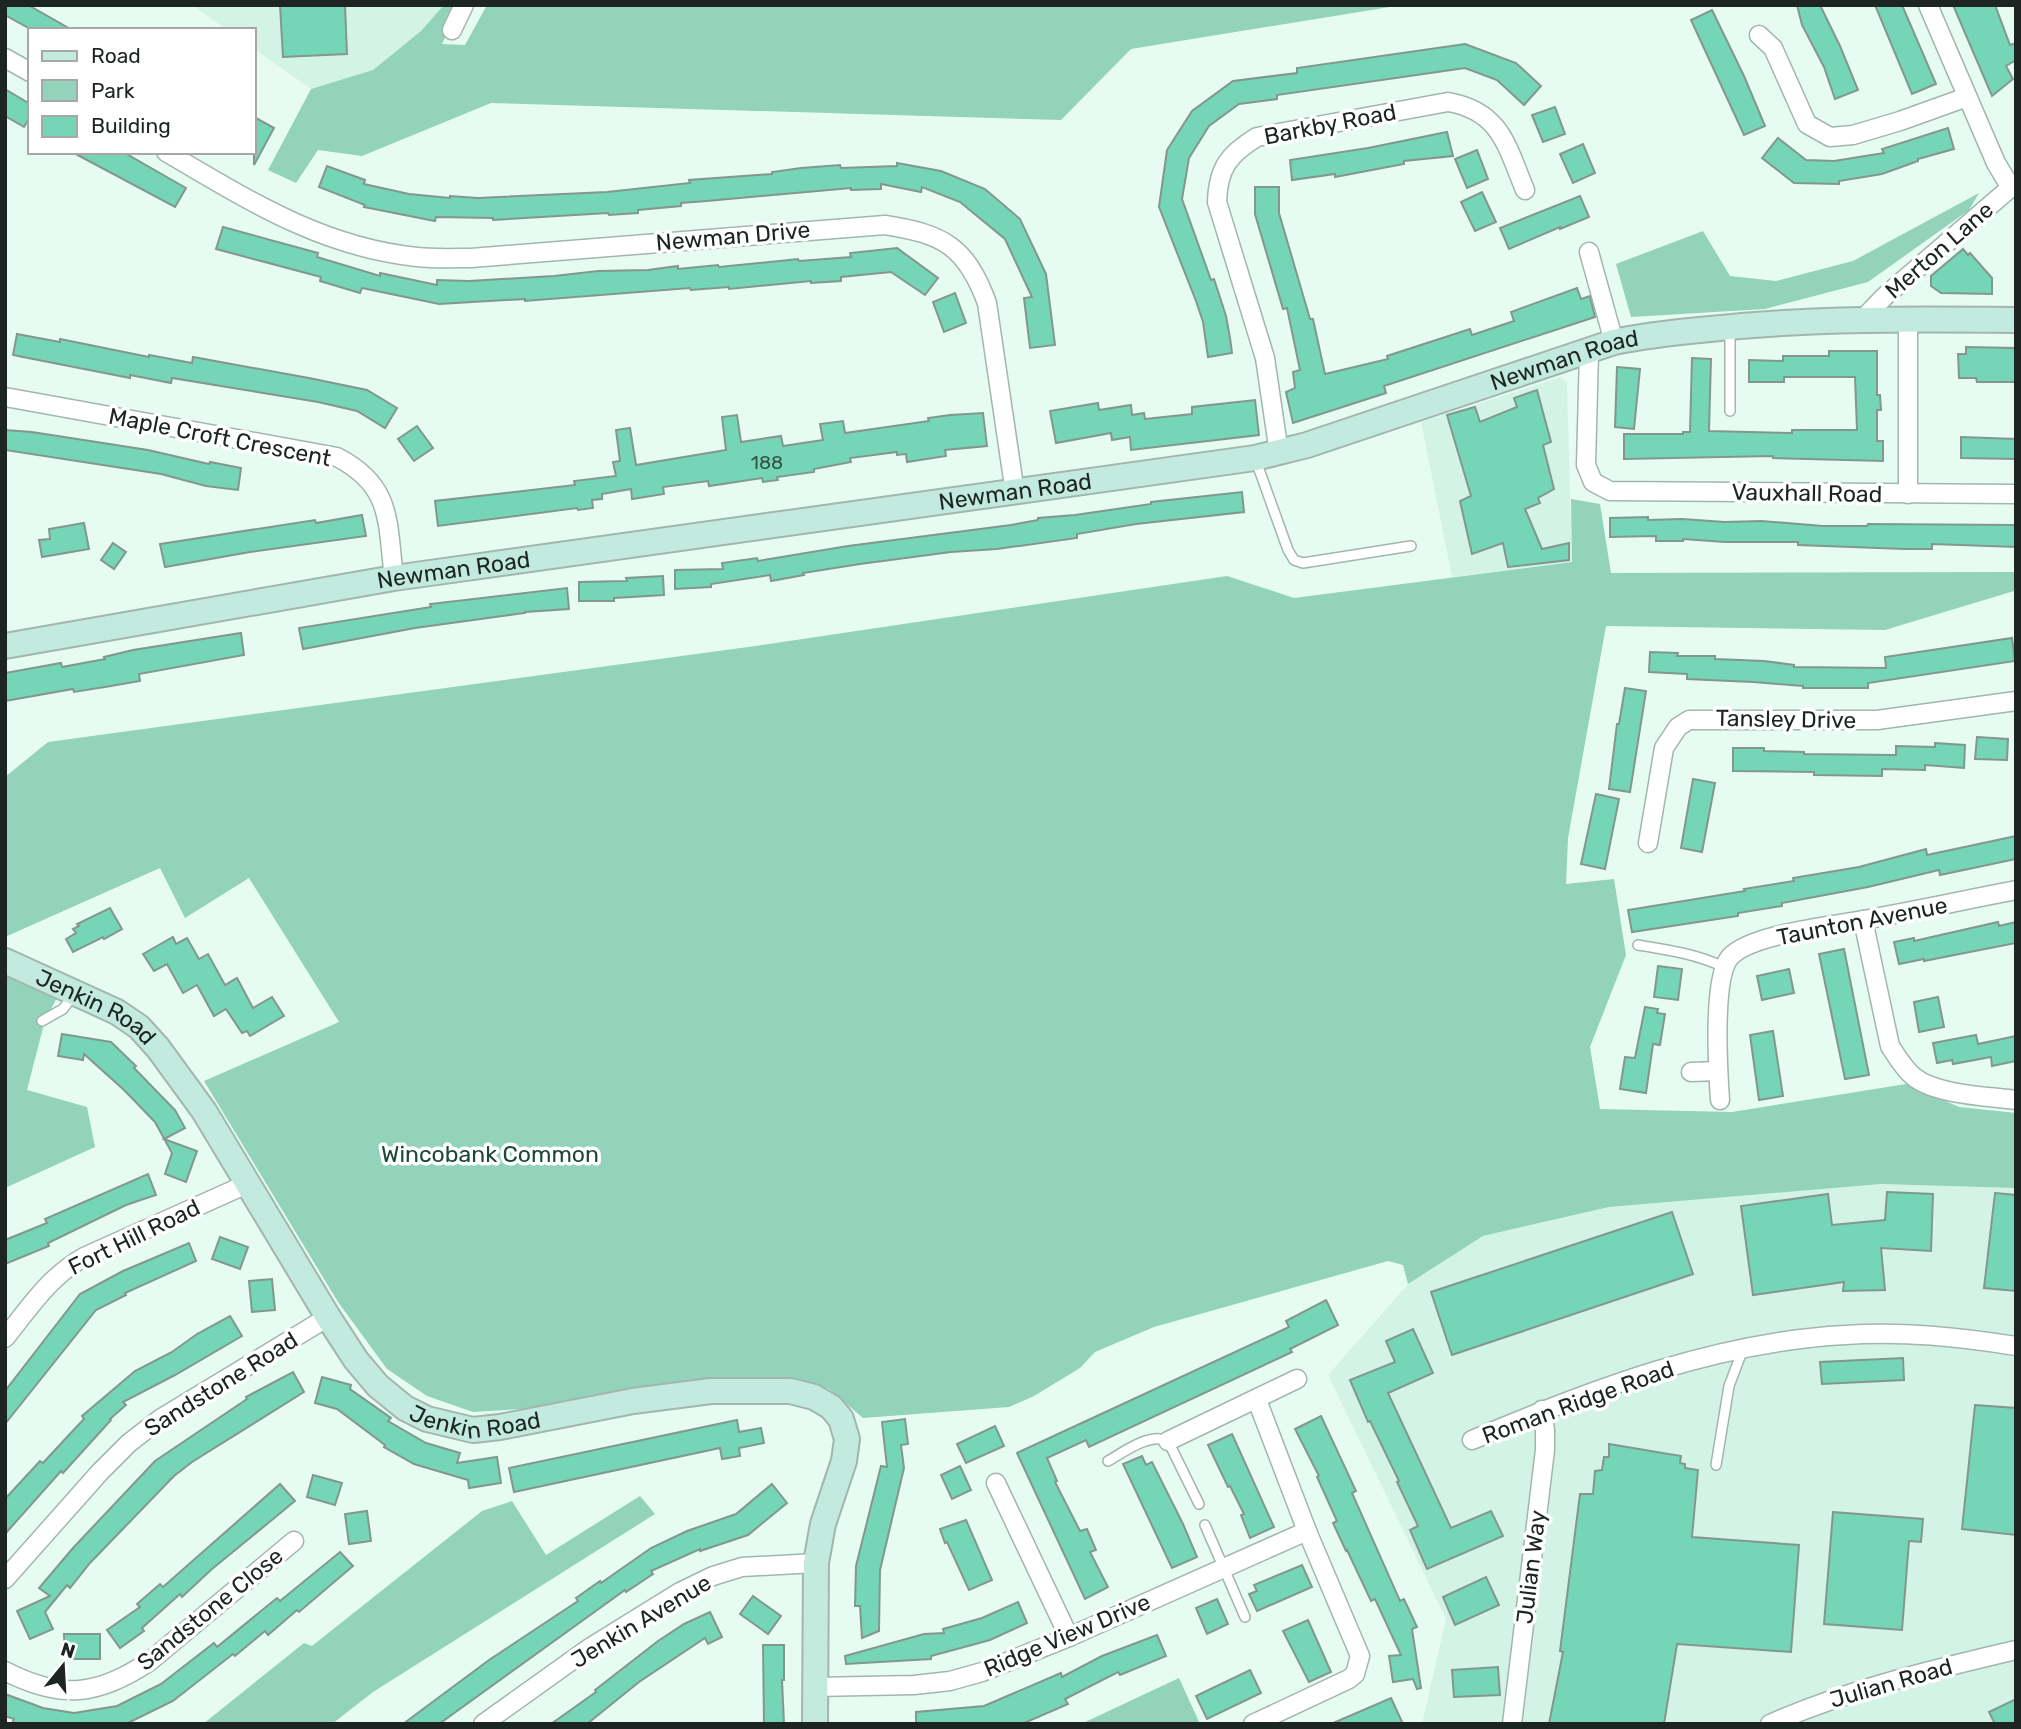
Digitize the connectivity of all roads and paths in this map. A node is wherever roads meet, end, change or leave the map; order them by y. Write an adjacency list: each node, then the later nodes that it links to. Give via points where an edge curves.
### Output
1 (464, 5): 3 (street)
2 (1928, 5): 7 (street)
3 (452, 30)
4 (1759, 35): 7 (street, via 1773,48 1807,124 1830,137 1853,135)
5 (5, 58): 6 (street)
6 (28, 71)
7 (1967, 97): 9 (street, via 1996,163)
8 (169, 154): 21 (street, Newman Drive, via 258,207 320,233 365,248 419,258 471,258 885,225 942,239 977,276 987,303)
9 (2013, 185): 13 (street, Merton Lane)
10 (1525, 190): 20 (street, Barkby Road, via 1496,124 1465,105 1448,102 1257,136 1238,149 1225,165 1217,202 1265,358)
11 (1589, 251): 16 (street)
12 (1908, 318): 13 (street, Newman Road); 14 (street, Newman Road); 22 (street)
13 (1863, 319): 15 (street, Newman Road)
14 (2016, 320)
15 (1731, 327): 16 (street, Newman Road); 19 (lane)
16 (1614, 342): 17 (street, Newman Road)
17 (1588, 352): 20 (street, Newman Road); 22 (street, Vauxhall Road, via 1586,465 1599,487 1610,491)
18 (5, 397): 25 (street, Maple Croft Crescent, via 337,457 366,475 377,491 385,508)
19 (1730, 411)
20 (1267, 456): 21 (street, Newman Road); 24 (lane, via 1288,550 1294,559 1303,563)
21 (1015, 493): 25 (street, Newman Road)
22 (1908, 494): 23 (street, Vauxhall Road)
23 (2016, 494)
24 (1411, 546)
25 (394, 578): 26 (street, Newman Road)
26 (5, 646)
27 (2016, 701): 28 (street, Tansley Drive, via 1877,720 1689,720 1678,727 1664,748)
28 (1648, 843)
29 (2016, 890): 30 (street, Taunton Avenue)
30 (1863, 920): 33 (street, Taunton Avenue, via 1781,934 1742,949); 39 (street, via 1890,1046 1900,1062 1926,1084)
31 (1638, 945): 33 (lane, via 1681,952)
32 (5, 961): 34 (street, Jenkin Road)
33 (1724, 967): 36 (street)
34 (75, 993): 35 (lane, via 62,1009); 40 (street, Jenkin Road, via 117,1012 158,1048 204,1111)
35 (42, 1021)
36 (1718, 1071): 37 (street); 38 (street)
37 (1691, 1072)
38 (1720, 1100)
39 (2016, 1100)
40 (247, 1184): 41 (street, Jenkin Road); 42 (street, Fort Hill Road, via 65,1268)
41 (328, 1317): 57 (street, Jenkin Road, via 378,1386 405,1408 427,1419 473,1430 711,1391 790,1391 814,1397 841,1419 847,1439); 59 (street, Sandstone Road, via 160,1419 129,1443)
42 (5, 1338)
43 (2016, 1346): 44 (street, Roman Ridge Road, via 1907,1334 1831,1336)
44 (1743, 1349): 47 (street, Roman Ridge Road, via 1631,1378); 51 (lane, via 1729,1385)
45 (1297, 1379): 46 (street)
46 (1257, 1400): 49 (street); 55 (street)
47 (1542, 1410): 48 (street, Roman Ridge Road); 68 (street, Julian Way, via 1545,1450)
48 (1472, 1440)
49 (1168, 1441): 50 (lane, via 1153,1438); 53 (lane)
50 (1108, 1461)
51 (1716, 1465)
52 (996, 1483): 61 (street)
53 (1199, 1503)
54 (1205, 1525): 58 (lane)
55 (1307, 1531): 58 (street, Ridge View Drive); 67 (street, via 1360,1656 1359,1666 1349,1679)
56 (294, 1541): 63 (street, Sandstone Close, via 150,1661 104,1687 52,1689)
57 (816, 1563): 64 (street, Jenkin Road); 65 (street, Jenkin Avenue, via 742,1567 713,1576 589,1648)
58 (1224, 1567): 60 (lane); 61 (street, Ridge View Drive)
59 (5, 1579)
60 (1245, 1617)
61 (1069, 1637): 64 (street, Ridge View Drive, via 950,1681)
62 (2016, 1650): 69 (street, Julian Road, via 1889,1681)
63 (5, 1671)
64 (815, 1686): 66 (street, Jenkin Road)
65 (483, 1724)
66 (815, 1724)
67 (1253, 1724)
68 (1513, 1724)
69 (1770, 1724)

